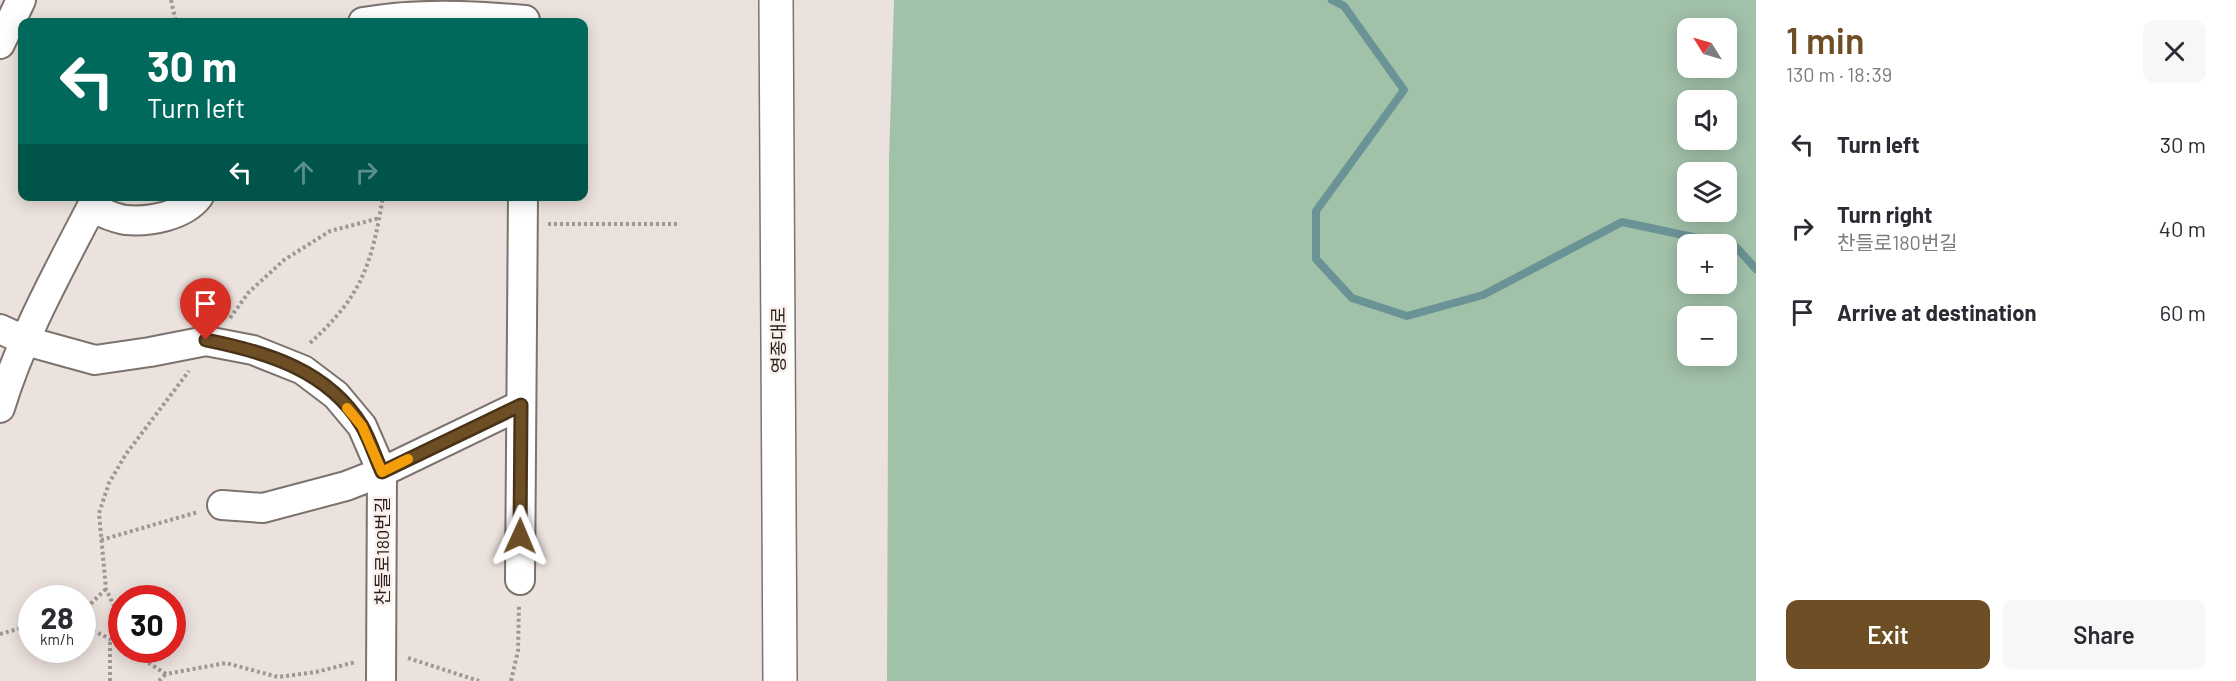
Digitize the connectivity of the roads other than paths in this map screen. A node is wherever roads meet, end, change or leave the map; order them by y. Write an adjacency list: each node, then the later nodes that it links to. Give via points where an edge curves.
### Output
1 (21, 0): 5 (street)
2 (776, 0): 17 (street, 영종대로)
3 (525, 14): 4 (street)
4 (387, 18)
5 (0, 44)
6 (193, 201): 8 (street, via 179,212 155,219 125,220)
7 (524, 201): 11 (street)
8 (93, 202): 10 (street)
9 (0, 329): 10 (street, 찬들로180번길)
10 (26, 341): 12 (street); 13 (street, 찬들로180번길, via 95,360 206,340 253,350 303,370 336,395 362,426)
11 (521, 405): 13 (street); 15 (street)
12 (0, 408)
13 (382, 472): 14 (street, via 263,508); 16 (street, 찬들로180번길)
14 (222, 505)
15 (520, 580)
16 (381, 681)
17 (780, 681)

